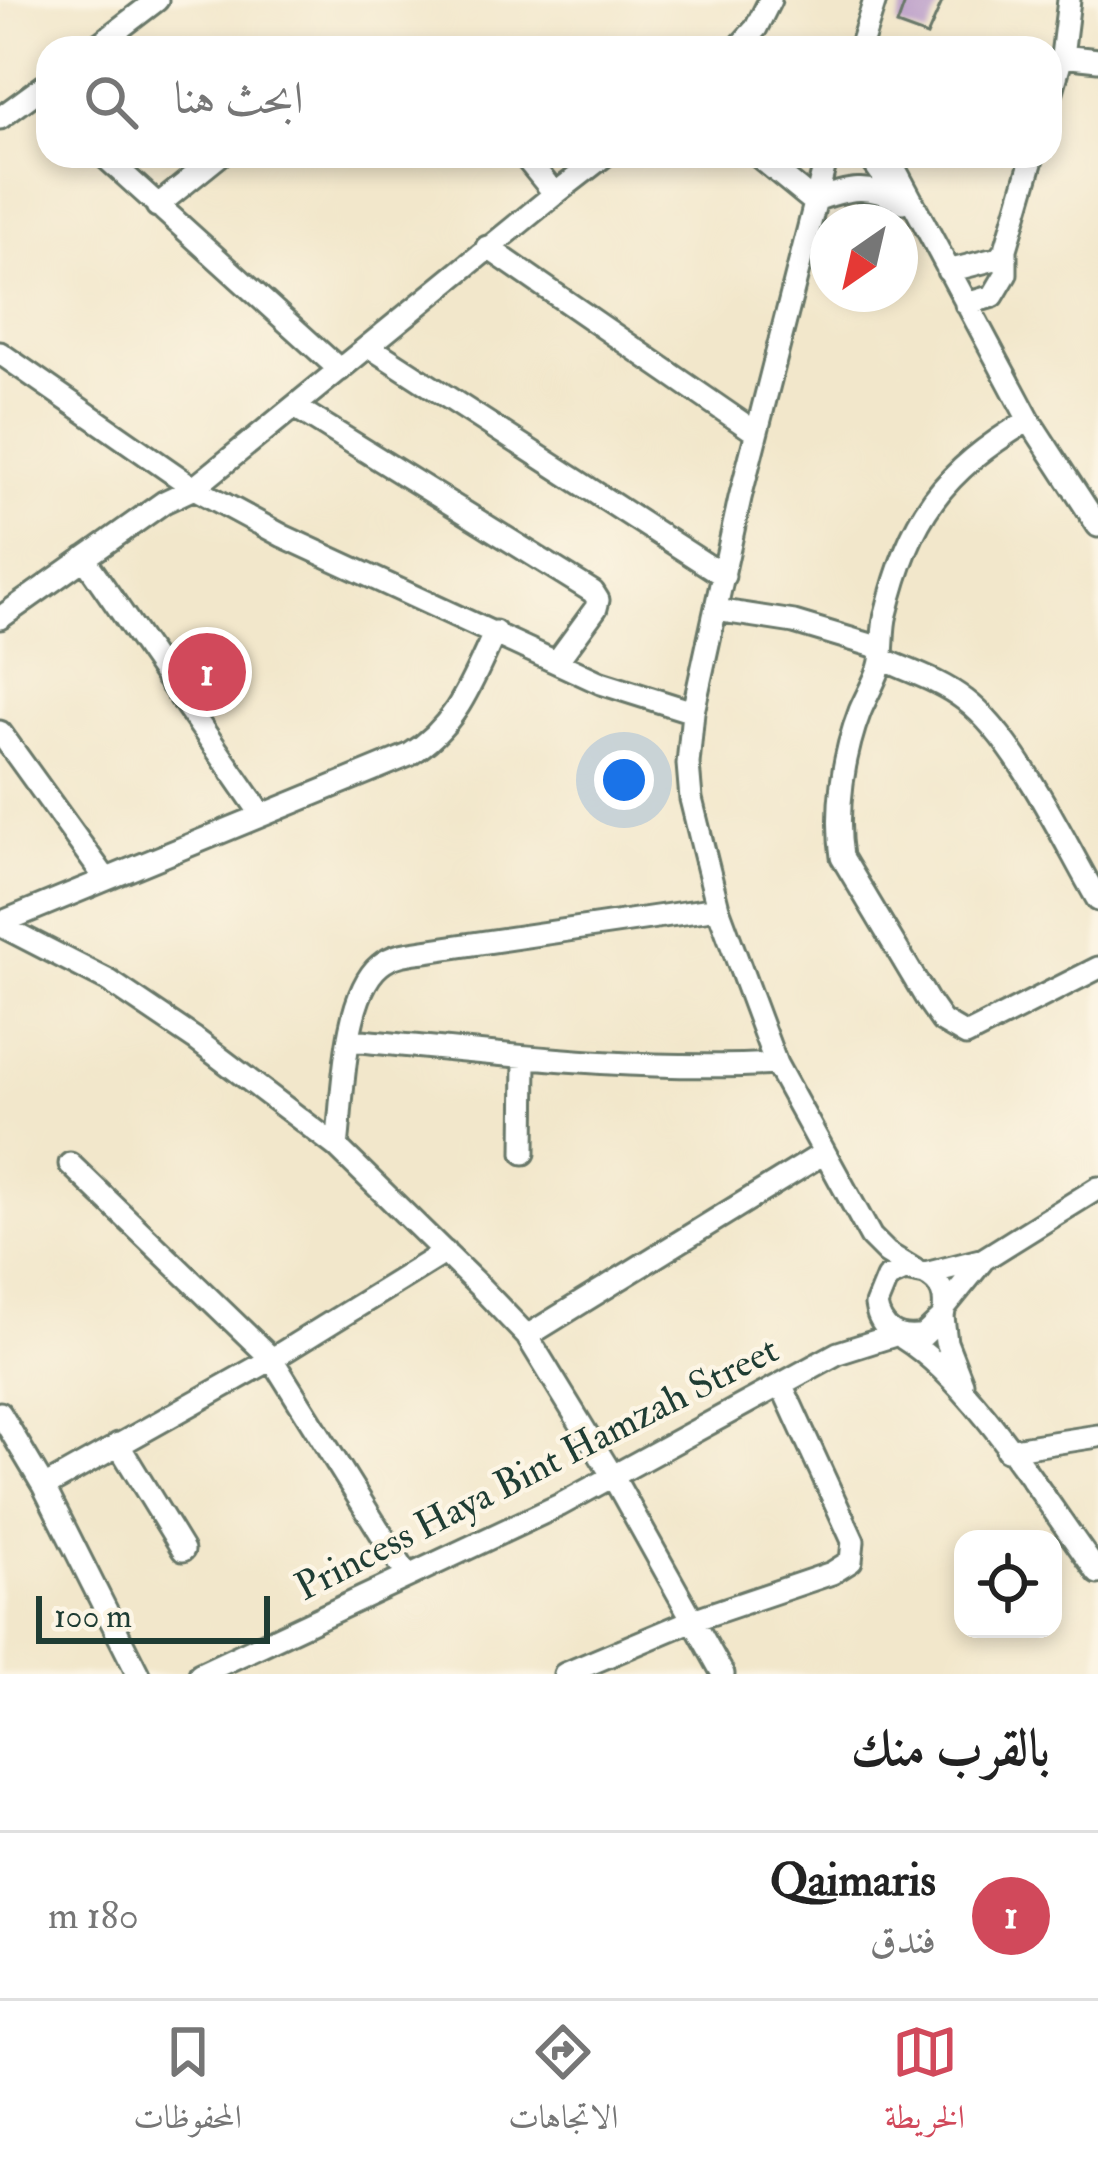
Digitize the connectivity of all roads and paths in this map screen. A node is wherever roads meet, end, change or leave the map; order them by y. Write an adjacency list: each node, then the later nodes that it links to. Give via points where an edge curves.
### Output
1 (157, 0): 5 (street)
2 (770, 0): 6 (street)
3 (875, 0): 7 (street)
4 (1070, 0): 8 (street)
5 (110, 36)
6 (749, 36)
7 (864, 36)
8 (1062, 56): 9 (street)
9 (1098, 60)
10 (36, 98): 11 (street)
11 (0, 118)
12 (117, 168): 24 (street)
13 (204, 168): 24 (street)
14 (534, 168): 21 (street)
15 (589, 168): 21 (street)
16 (773, 168): 22 (street)
17 (822, 168): 22 (street)
18 (878, 168): 23 (street)
19 (894, 168): 25 (street)
20 (1030, 168): 27 (street)
21 (555, 194): 26 (street)
22 (813, 200): 23 (street, via 854,188); 35 (street)
23 (902, 202): 25 (street)
24 (157, 206): 32 (street)
25 (924, 224): 28 (street)
26 (488, 247): 30 (street); 35 (street)
27 (1006, 249): 28 (street); 29 (street, via 998,290)
28 (949, 271): 29 (street)
29 (966, 304): 34 (street)
30 (370, 346): 32 (street); 39 (street)
31 (0, 354): 36 (street)
32 (340, 370): 33 (street)
33 (295, 407): 36 (street); 44 (street, via 593,592 596,608)
34 (1029, 420): 37 (street); 43 (street, via 932,497 904,554)
35 (755, 433): 39 (street)
36 (194, 488): 38 (street); 42 (street)
37 (1098, 526)
38 (84, 558): 41 (street); 47 (street)
39 (724, 576): 40 (street)
40 (716, 610): 43 (street, via 794,622); 45 (street)
41 (0, 618)
42 (495, 632): 44 (street); 47 (street, via 460,706 427,745)
43 (881, 653): 49 (street, via 965,700 993,728); 52 (street, via 848,755 842,857 928,1001 966,1035)
44 (558, 660): 45 (street, via 616,689)
45 (693, 712): 50 (street, via 691,799)
46 (0, 732): 48 (street)
47 (262, 815): 48 (street)
48 (106, 879): 51 (street)
49 (1098, 900)
50 (718, 908): 53 (street, via 397,956 376,968 360,993); 55 (street)
51 (0, 924): 56 (street, via 109,981)
52 (1098, 968)
53 (350, 1040): 54 (street); 56 (street)
54 (525, 1057): 55 (street, via 696,1069); 57 (street)
55 (776, 1064): 58 (street)
56 (337, 1147): 62 (street)
57 (524, 1153)
58 (824, 1153): 61 (street); 67 (street)
59 (70, 1164): 70 (street)
60 (1095, 1195): 63 (street)
61 (871, 1237): 64 (street); 65 (street)
62 (445, 1252): 67 (street); 70 (street)
63 (985, 1259): 64 (street); 66 (street)
64 (920, 1272): 65 (street, via 896,1273); 66 (street, via 940,1286)
65 (878, 1296): 68 (street, via 882,1323); 69 (street, Princess Haya Bint Hamzah Street)
66 (944, 1312): 68 (street, via 922,1336); 72 (street)
67 (527, 1336): 77 (street)
68 (899, 1336): 69 (street, Princess Haya Bint Hamzah Street); 72 (street)
69 (838, 1353): 71 (street, Princess Haya Bint Hamzah Street)
70 (272, 1359): 75 (street); 81 (street)
71 (781, 1384): 77 (street, Princess Haya Bint Hamzah Street); 82 (street, via 853,1541 851,1561)
72 (966, 1394): 76 (street)
73 (0, 1413): 78 (street)
74 (1098, 1436): 76 (street)
75 (118, 1444): 78 (street); 79 (street)
76 (1007, 1450): 80 (street)
77 (613, 1475): 81 (street, Princess Haya Bint Hamzah Street); 82 (street)
78 (44, 1487): 83 (street)
79 (183, 1550)
80 (1098, 1574)
81 (407, 1575): 84 (street, Princess Haya Bint Hamzah Street)
82 (693, 1620): 85 (street); 86 (street)
83 (138, 1674)
84 (200, 1674)
85 (565, 1674)
86 (723, 1674)

